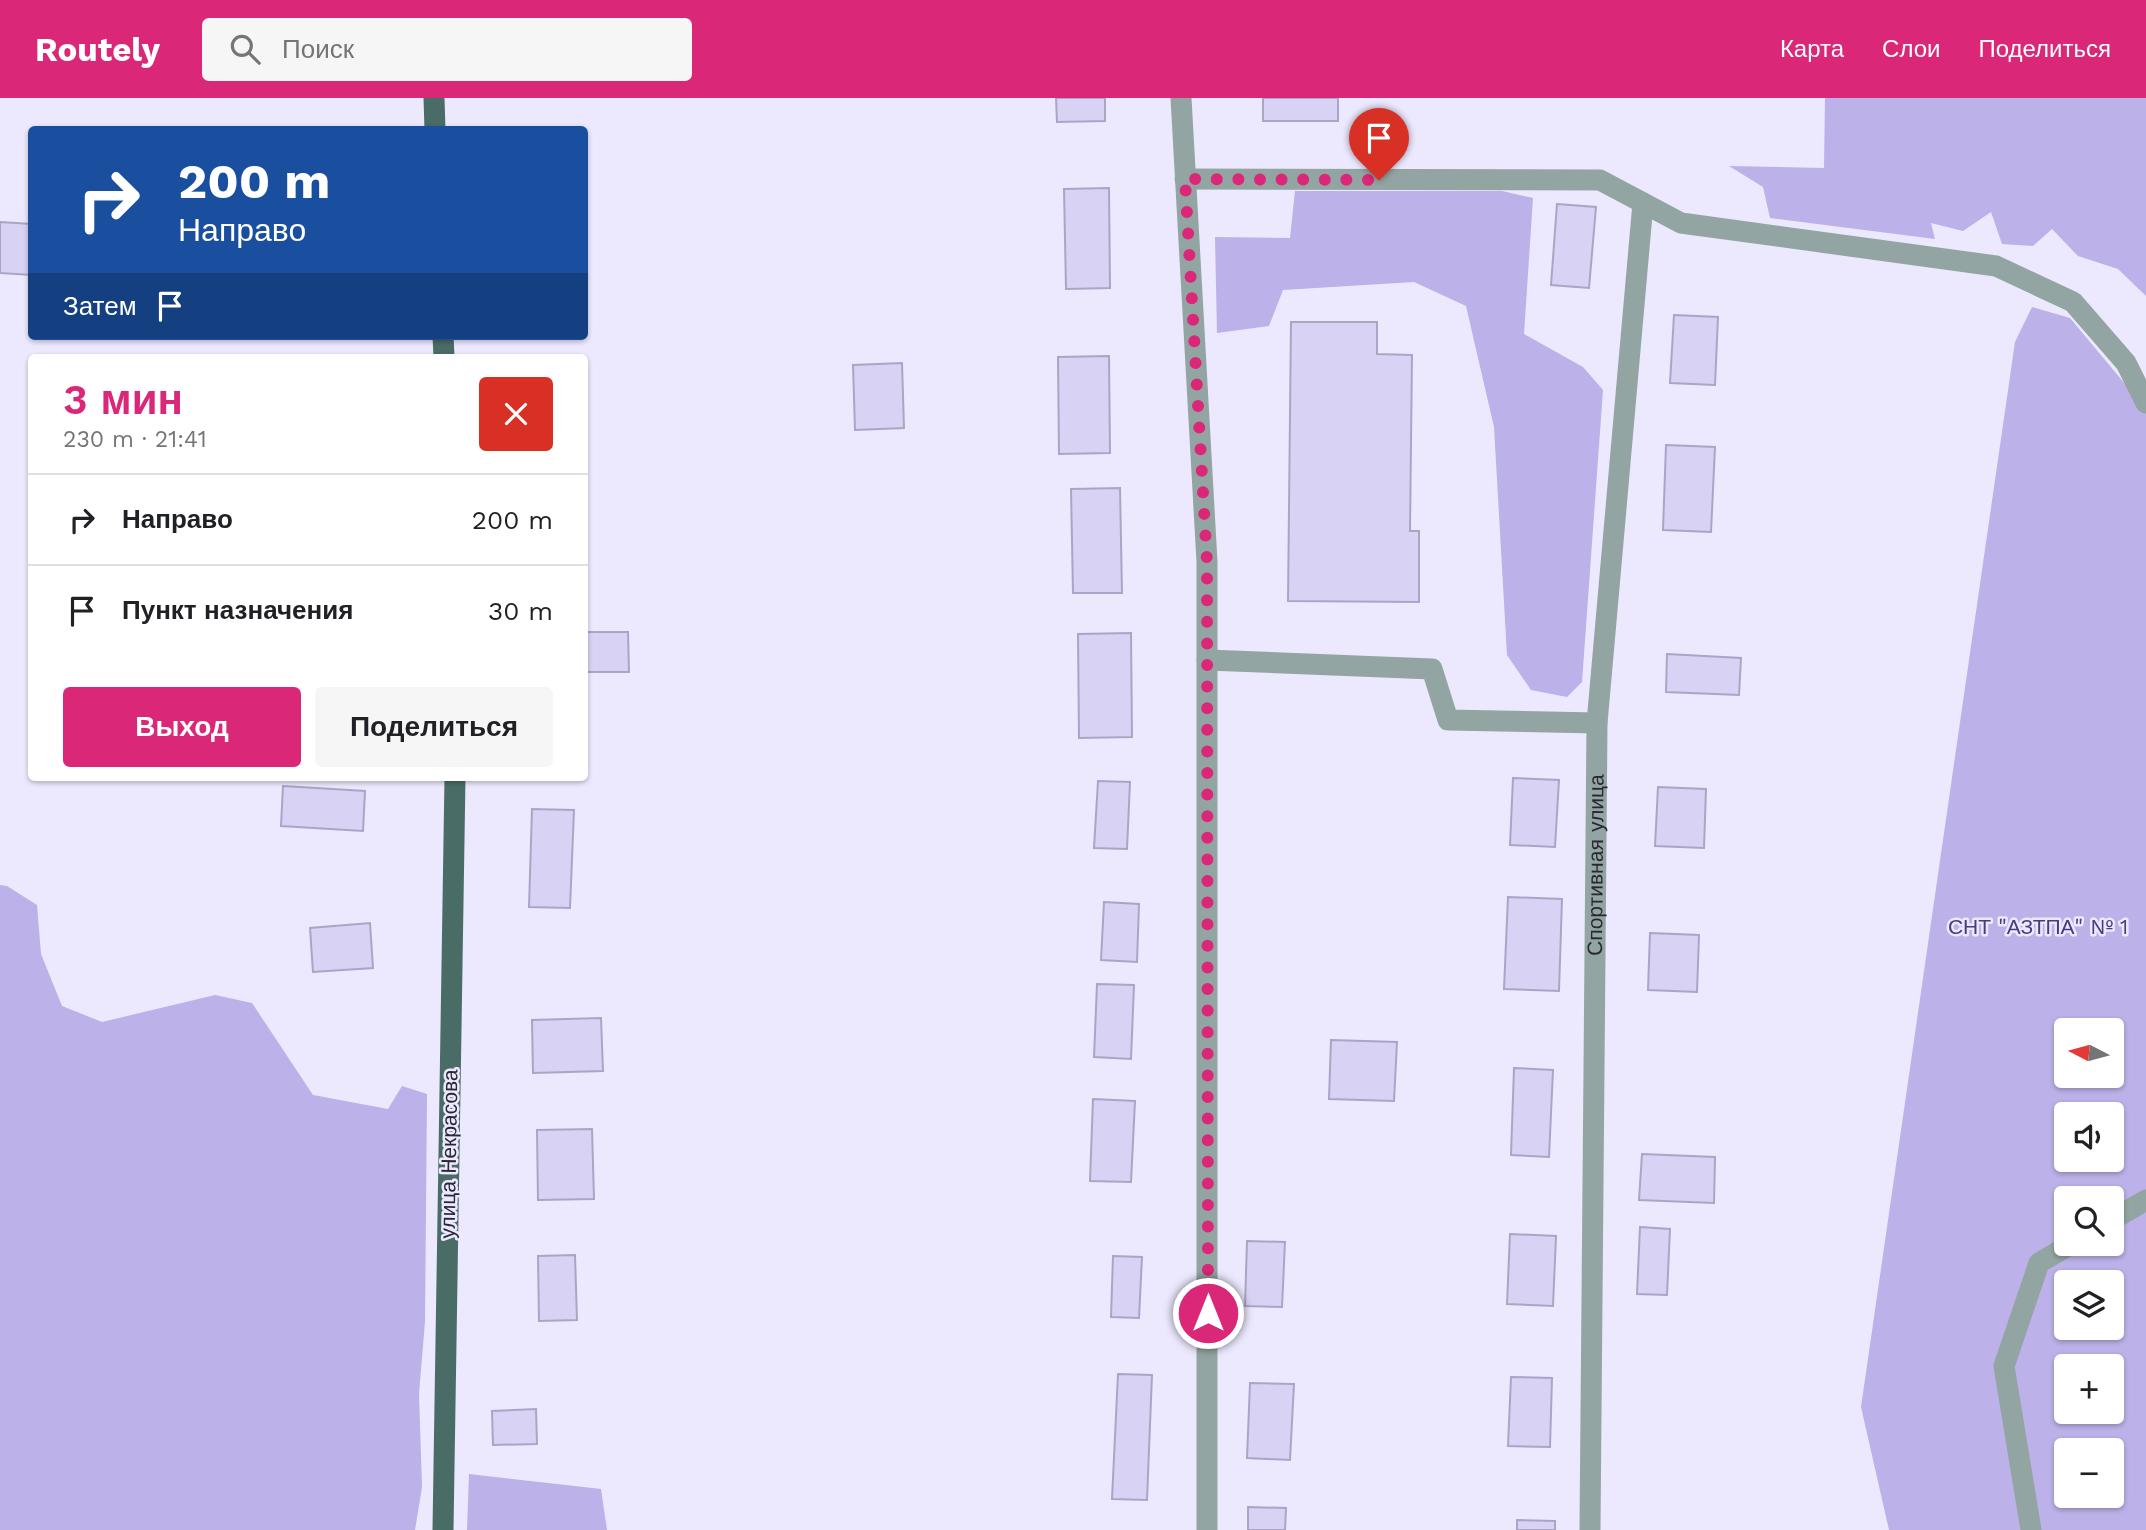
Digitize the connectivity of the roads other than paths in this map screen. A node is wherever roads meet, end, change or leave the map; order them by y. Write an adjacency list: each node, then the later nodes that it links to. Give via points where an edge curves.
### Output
1 (434, 98): 3 (main road)
2 (1181, 98): 4 (street)
3 (435, 126)
4 (1185, 179): 5 (street, via 1600,180); 7 (street, via 1207,562)
5 (1643, 203): 6 (street, via 1681,223 1996,267 2073,302 2126,363); 8 (street, Спортивная улица)
6 (2146, 403)
7 (1207, 660): 8 (street, via 1432,669 1448,720); 14 (street)
8 (1597, 723): 15 (street, Спортивная улица)
9 (454, 781): 13 (main road, улица Некрасова)
10 (2146, 1200): 11 (street)
11 (2124, 1213)
12 (2054, 1254): 16 (street, via 2039,1263 2004,1366)
13 (443, 1530)
14 (1208, 1530)
15 (1590, 1530)
16 (2031, 1530)

